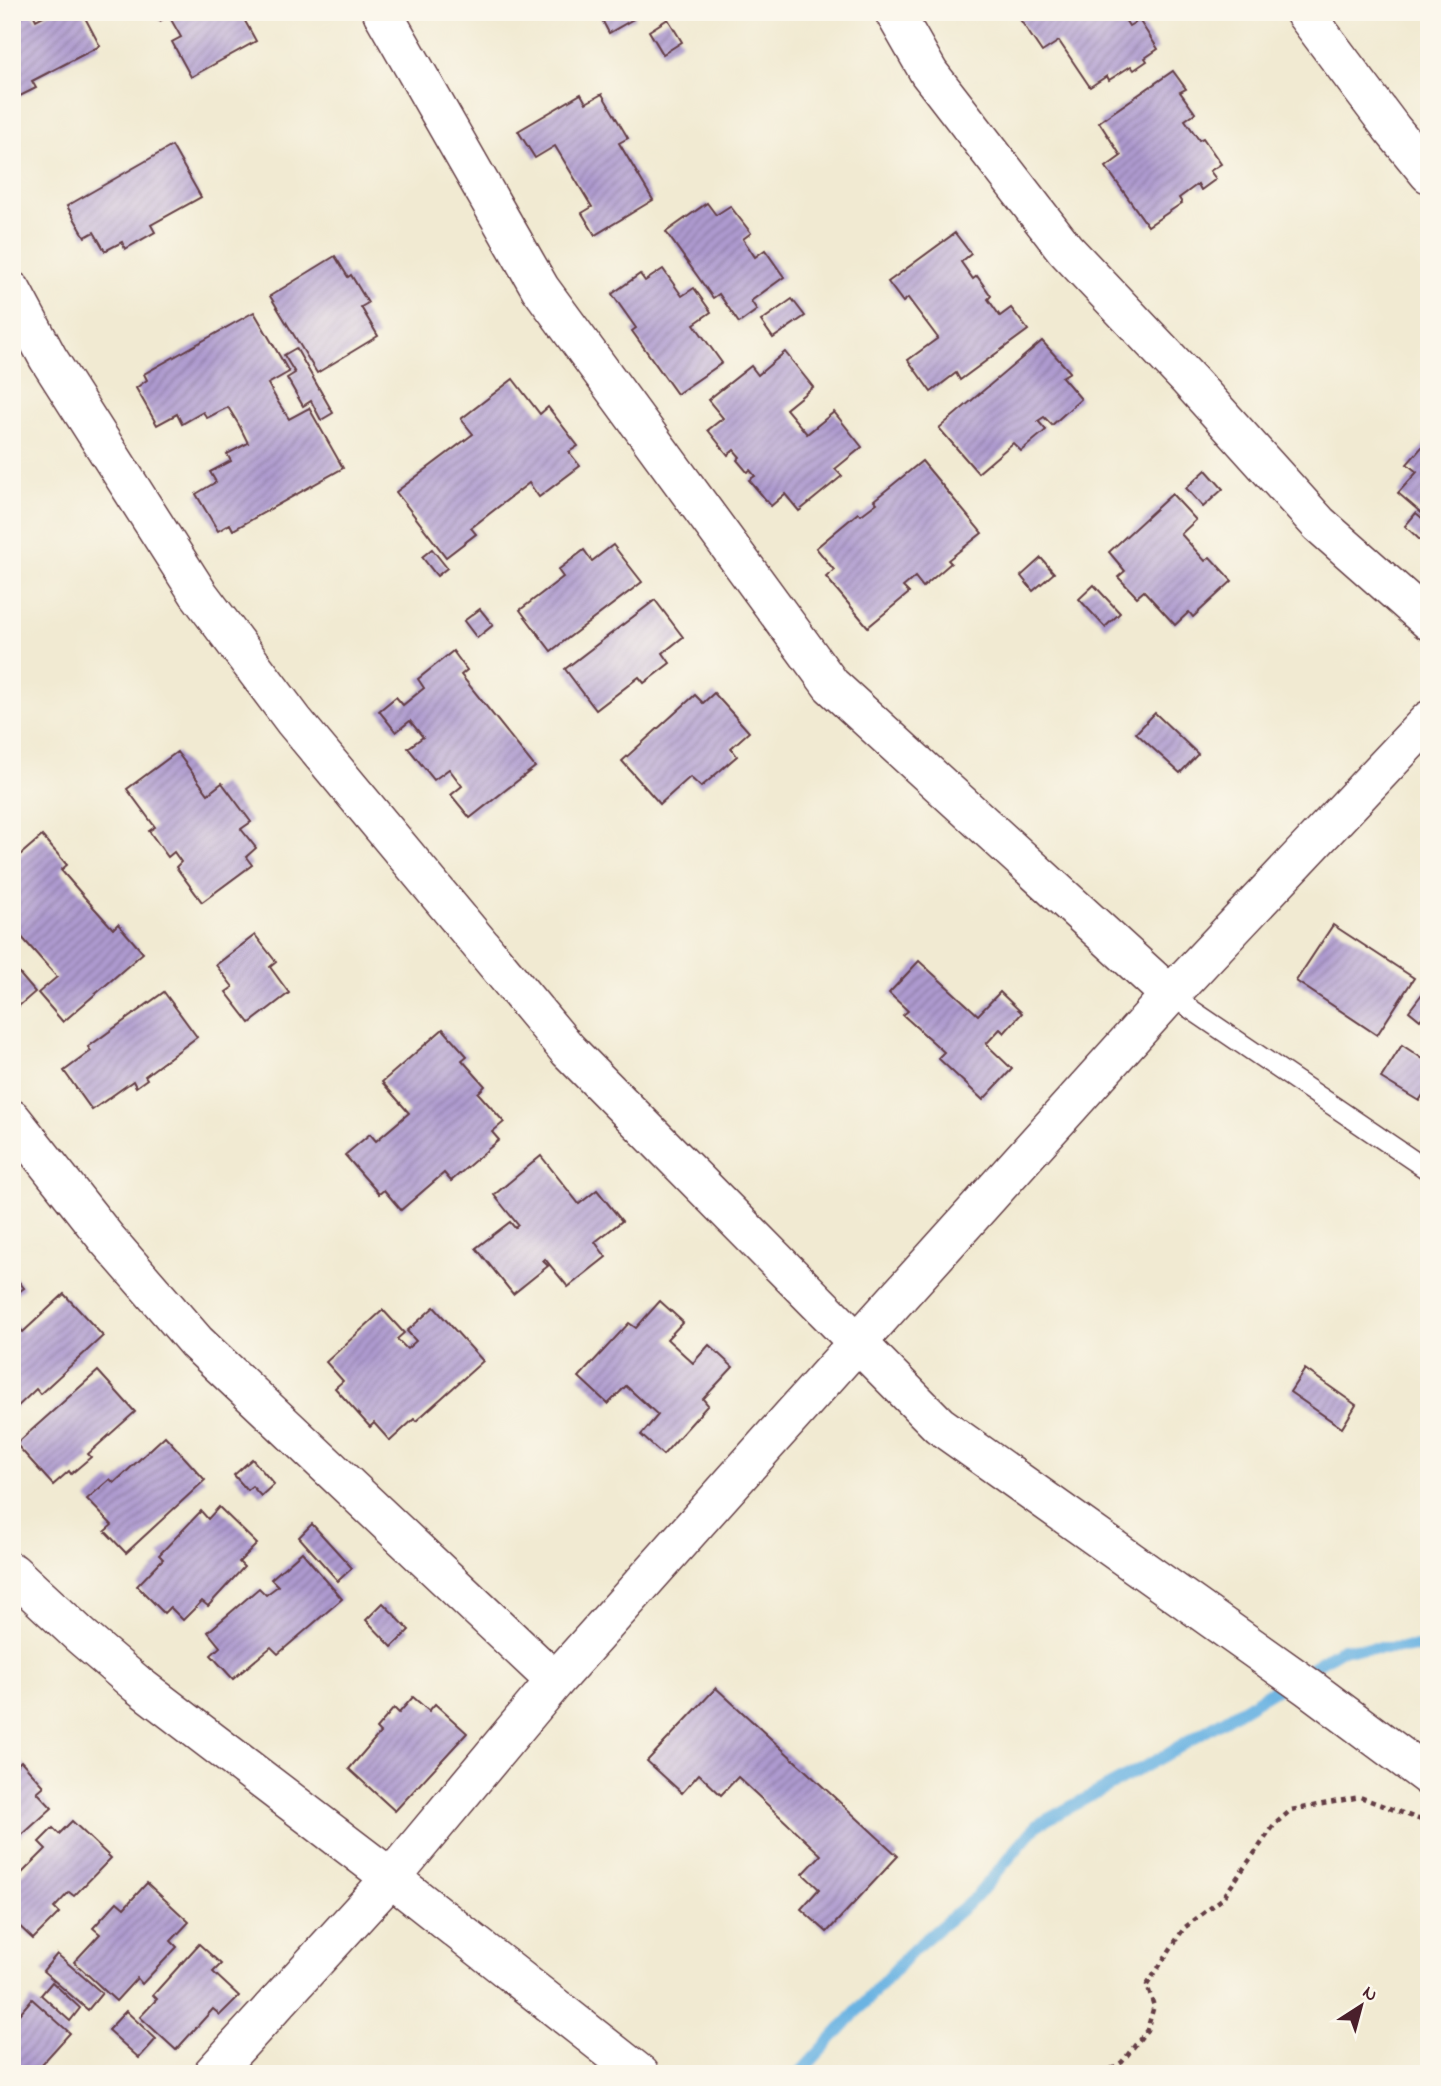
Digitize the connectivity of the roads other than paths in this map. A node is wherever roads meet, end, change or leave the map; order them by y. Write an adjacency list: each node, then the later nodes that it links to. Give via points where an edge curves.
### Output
1 (382, 12): 8 (street, via 540,288 831,685)
2 (894, 12): 6 (street, via 929,73 1065,249 1319,524)
3 (1304, 12): 4 (street)
4 (1429, 174)
5 (12, 291): 11 (street, via 48,358 198,593 294,720 568,1051)
6 (1429, 621)
7 (1429, 720): 8 (street)
8 (1170, 995): 10 (lane); 11 (street)
9 (12, 1119): 13 (street, via 196,1342)
10 (1429, 1171)
11 (857, 1343): 13 (street); 14 (street, via 939,1425)
12 (12, 1572): 15 (street, via 138,1685)
13 (555, 1681): 15 (street)
14 (1429, 1777)
15 (391, 1878): 16 (street); 17 (street)
16 (212, 2074)
17 (640, 2074)

